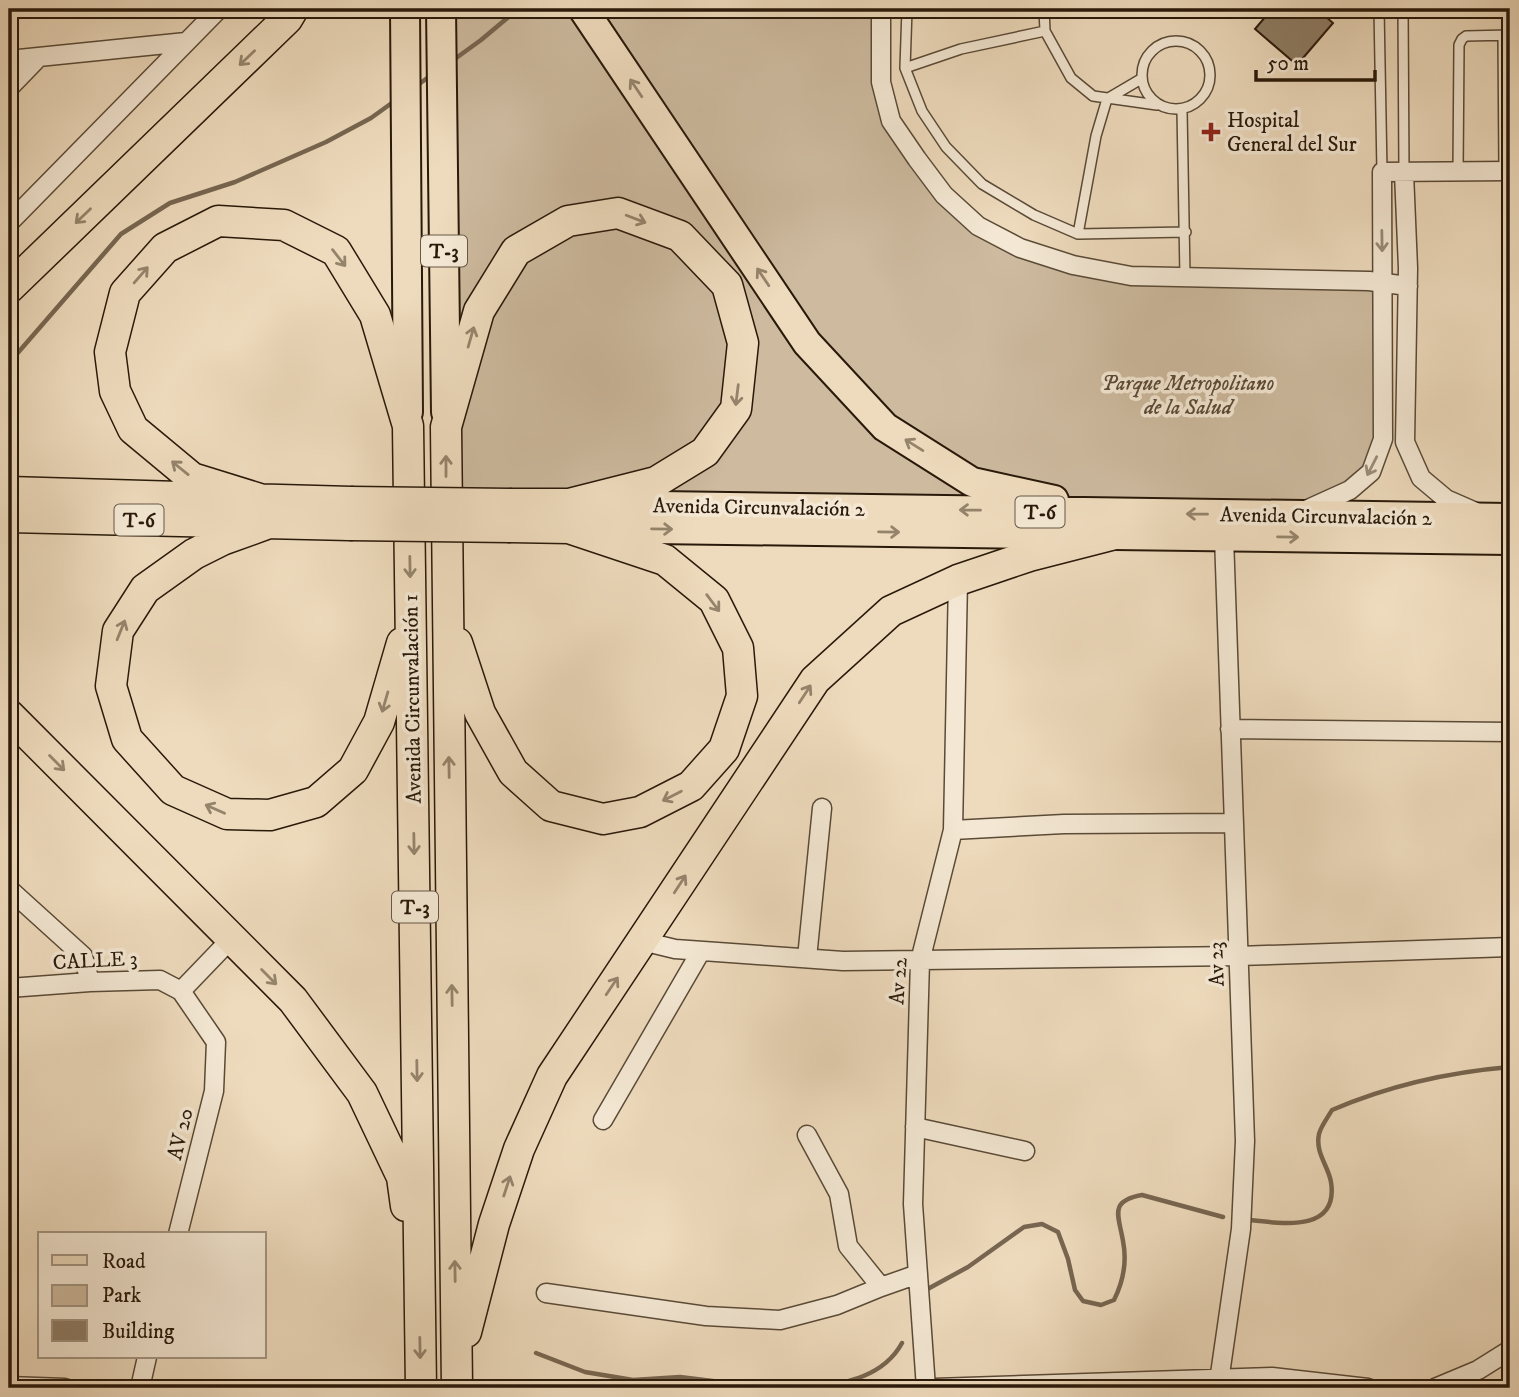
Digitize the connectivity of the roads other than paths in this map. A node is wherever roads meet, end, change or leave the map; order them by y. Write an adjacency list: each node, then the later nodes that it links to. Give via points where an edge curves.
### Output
1 (219, 9): 13 (street)
2 (293, 9): 32 (highway, one-way to 32)
3 (405, 9): 33 (main road, Avenida Circunvalación 1 / T-3)
4 (441, 9): 34 (main road, Avenida Circunvalación 1 / T-3)
5 (583, 9): 41 (main road, one-way to 5, via 972,482 886,427 807,343)
6 (881, 9): 29 (street, via 881,82 891,121 944,195 978,226 1020,248 1073,265 1131,276)
7 (907, 9): 16 (lane)
8 (1044, 9): 11 (lane)
9 (1379, 9): 23 (lane)
10 (1403, 9): 25 (lane)
11 (1045, 31): 16 (lane, via 961,49); 19 (lane, via 1071,78 1093,96)
12 (1506, 35): 22 (lane); 24 (lane, via 1462,38)
13 (186, 42): 14 (street); 26 (street)
14 (38, 58): 15 (street); 18 (street)
15 (9, 60)
16 (905, 68): 28 (lane, via 922,111 946,147 982,184)
17 (1141, 79): 19 (lane); 20 (lane); 21 (lane, via 1144,61 1162,43 1181,40 1203,52 1211,75 1201,100)
18 (9, 88)
19 (1107, 99): 20 (lane); 28 (lane)
20 (1157, 105): 21 (lane)
21 (1182, 110): 27 (lane)
22 (1507, 171): 24 (street)
23 (1382, 172): 25 (street); 30 (street, one-way to 30)
24 (1458, 172): 25 (street)
25 (1404, 173): 31 (street)
26 (9, 223)
27 (1186, 232): 28 (lane); 29 (lane)
28 (1078, 234)
29 (1185, 276): 30 (street)
30 (1383, 284): 31 (street); 37 (street, one-way to 37, via 1383,439 1371,472 1339,496)
31 (1408, 286): 40 (street, via 1405,442 1421,478 1446,499)
32 (9, 288)
33 (408, 426): 36 (highway, one-way to 33, via 192,478 133,429 115,391 110,352 125,293 164,248 218,221 284,225 336,251 375,315); 45 (highway, Avenida Circunvalación 1 / T-3, one-way to 45)
34 (446, 427): 38 (highway, one-way to 38, via 479,311 516,251 568,221 618,213 680,236 727,285 734,306 743,343 736,409 705,452 656,482); 46 (highway, Avenida Circunvalación 1 / T-3, one-way to 34)
35 (9, 492): 36 (highway, Avenida Circunvalación 2 / T-6)
36 (267, 512): 38 (highway, Avenida Circunvalación 2 / T-6, bridge); 39 (highway, Avenida Circunvalación 2 / T-6); 45 (highway, one-way to 36, via 379,722 352,770 316,802 270,815 227,814 173,790 127,739 111,686 118,631 145,589)
37 (1292, 515): 40 (main road, Avenida Circunvalación 2 / T-6); 41 (main road, Avenida Circunvalación 2 / T-6, one-way to 41)
38 (569, 516): 41 (main road, Avenida Circunvalación 2 / T-6); 46 (highway, one-way to 46, via 665,560 714,600 738,648 743,696 724,749 691,786 640,812 603,819 551,806 513,772 480,713)
39 (9, 517)
40 (1499, 518)
41 (1113, 524): 42 (main road, Avenida Circunvalación 2 / T-6); 44 (highway)
42 (1224, 537): 43 (main road, Avenida Circunvalación 2 / T-6, one-way to 43); 48 (street, Av 23)
43 (1510, 540)
44 (958, 580): 52 (street, Av 22); 55 (highway, one-way to 44, via 815,680 891,611)
45 (411, 613): 72 (highway, Avenida Circunvalación 1 / T-3, one-way to 72)
46 (447, 616): 75 (highway, Avenida Circunvalación 1 / T-3, one-way to 46)
47 (9, 715): 54 (highway, one-way to 54)
48 (1230, 729): 49 (street); 51 (street, Av 23)
49 (1510, 732)
50 (822, 808): 59 (street)
51 (1233, 822): 52 (street); 58 (street, Av 23)
52 (953, 830): 60 (street, Av 22)
53 (9, 889): 61 (street, via 83,956)
54 (231, 939): 63 (street); 72 (highway, one-way to 72, via 293,1000 362,1093 402,1177)
55 (642, 941): 57 (street); 75 (highway, one-way to 55, via 494,1224 519,1149 552,1076)
56 (1510, 947): 58 (street)
57 (701, 951): 59 (street); 64 (street)
58 (1238, 956): 60 (street); 76 (street, Av 23, via 1245,1141 1241,1229)
59 (807, 958): 60 (street)
60 (920, 961): 65 (street, Av 22)
61 (90, 982): 62 (street, CALLE 3); 63 (street, CALLE 3, via 160,980)
62 (9, 988)
63 (181, 991): 68 (street, AV 20, via 216,1042 214,1091)
64 (603, 1120)
65 (915, 1127): 67 (street); 69 (street, Av 22, via 913,1204)
66 (807, 1135): 70 (street, via 839,1194 848,1246)
67 (1025, 1151)
68 (179, 1232)
69 (918, 1274): 70 (street); 81 (street, Av 22)
70 (881, 1287): 71 (street, via 780,1320 706,1316)
71 (546, 1293)
72 (420, 1299): 80 (highway, Avenida Circunvalación 1 / T-3, one-way to 80)
73 (1510, 1350): 84 (street)
74 (147, 1358): 79 (street)
75 (456, 1379)
76 (1219, 1383): 82 (street); 83 (street, via 1272,1377)
77 (9, 1386): 78 (street)
78 (65, 1388)
79 (139, 1388)
80 (421, 1388)
81 (926, 1388)
82 (935, 1388)
83 (1367, 1388)
84 (1435, 1388)

